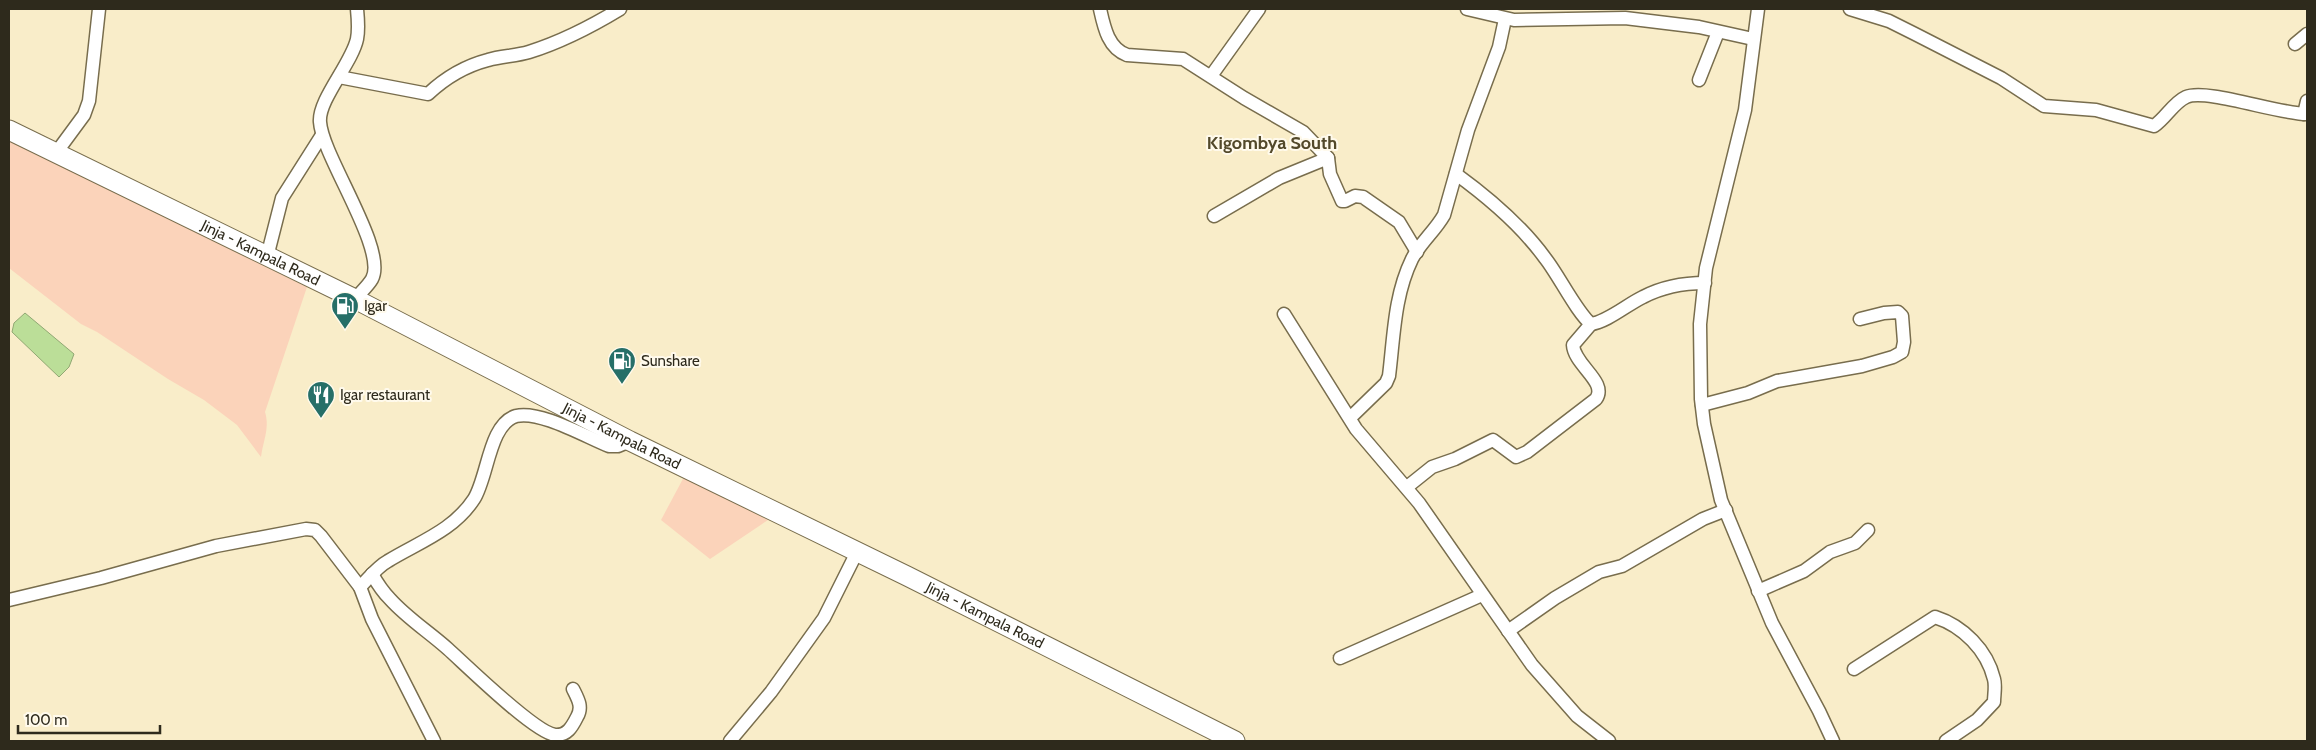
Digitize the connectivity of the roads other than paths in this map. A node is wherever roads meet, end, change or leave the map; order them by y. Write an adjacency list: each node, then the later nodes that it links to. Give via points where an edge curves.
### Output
1 (98, 9): 22 (street, via 89,101 84,115)
2 (357, 9): 16 (street, via 357,40)
3 (620, 9): 16 (street, via 552,44 470,66 428,94)
4 (1100, 9): 15 (street, via 1107,34 1120,52 1183,59)
5 (1259, 9): 15 (street)
6 (1468, 9): 9 (street)
7 (1758, 9): 13 (street)
8 (1850, 9): 19 (street, via 1889,21 1915,34 2001,78 2044,106 2096,110 2154,126 2183,98 2193,94)
9 (1492, 12): 10 (street)
10 (1505, 18): 11 (street, via 1562,21 1625,18); 24 (street, via 1499,47 1468,130)
11 (1718, 32): 13 (street); 17 (street)
12 (2307, 34): 14 (street)
13 (1753, 39): 28 (street, via 1745,110)
14 (2295, 44)
15 (1211, 76): 23 (street, via 1304,132)
16 (339, 77): 21 (street, via 319,120)
17 (1699, 80)
18 (2307, 101): 19 (street)
19 (2306, 114)
20 (9, 130): 22 (highway, Jinja - Kampala Road)
21 (322, 135): 27 (street, via 282,198); 29 (street, via 357,212 374,267 372,278)
22 (56, 153): 27 (highway, Jinja - Kampala Road)
23 (1328, 158): 25 (street, via 1278,178); 26 (street, via 1330,174 1342,201 1363,197 1399,222)
24 (1456, 174): 26 (street, via 1444,215); 32 (street, via 1524,232 1550,263)
25 (1214, 216)
26 (1417, 252): 34 (street, via 1399,296 1389,376)
27 (266, 257): 29 (highway, Jinja - Kampala Road)
28 (1705, 283): 32 (street, via 1688,283 1645,296); 33 (street, via 1700,324)
29 (355, 299): 35 (highway, Jinja - Kampala Road)
30 (1284, 314): 34 (street)
31 (1860, 319): 33 (street, via 1898,312 1902,316 1902,352 1862,366 1777,381)
32 (1591, 324): 36 (street, via 1573,345 1574,354 1599,386 1596,399 1527,452 1516,457 1493,440 1455,459 1432,466)
33 (1702, 404): 37 (street, via 1721,500)
34 (1350, 418): 36 (street, via 1365,441)
35 (630, 441): 39 (highway, Jinja - Kampala Road); 40 (street, via 609,446 528,415 507,420 493,445 481,484 466,508 443,530 388,561)
36 (1407, 487): 43 (street)
37 (1726, 510): 42 (street); 45 (street, via 1703,519 1622,566 1599,572)
38 (1868, 530): 42 (street, via 1855,543 1830,552 1804,571)
39 (857, 552): 51 (street, via 824,618 771,692); 52 (highway, Jinja - Kampala Road)
40 (372, 574): 41 (street); 49 (street, via 400,609 541,729)
41 (360, 587): 44 (street, via 322,536 315,530 306,529 216,546); 50 (street, via 372,619)
42 (1758, 590): 54 (street)
43 (1482, 594): 45 (street); 46 (street)
44 (9, 600)
45 (1508, 631): 53 (street, via 1532,665 1577,716)
46 (1340, 658)
47 (1854, 670): 55 (street, via 1935,617 1958,627 1981,651 1990,669 1995,680 1994,702 1977,720)
48 (573, 689): 49 (street, via 580,702 580,712 572,727)
49 (558, 738)
50 (434, 741)
51 (730, 741)
52 (1235, 741)
53 (1609, 741)
54 (1832, 741)
55 (1946, 741)

